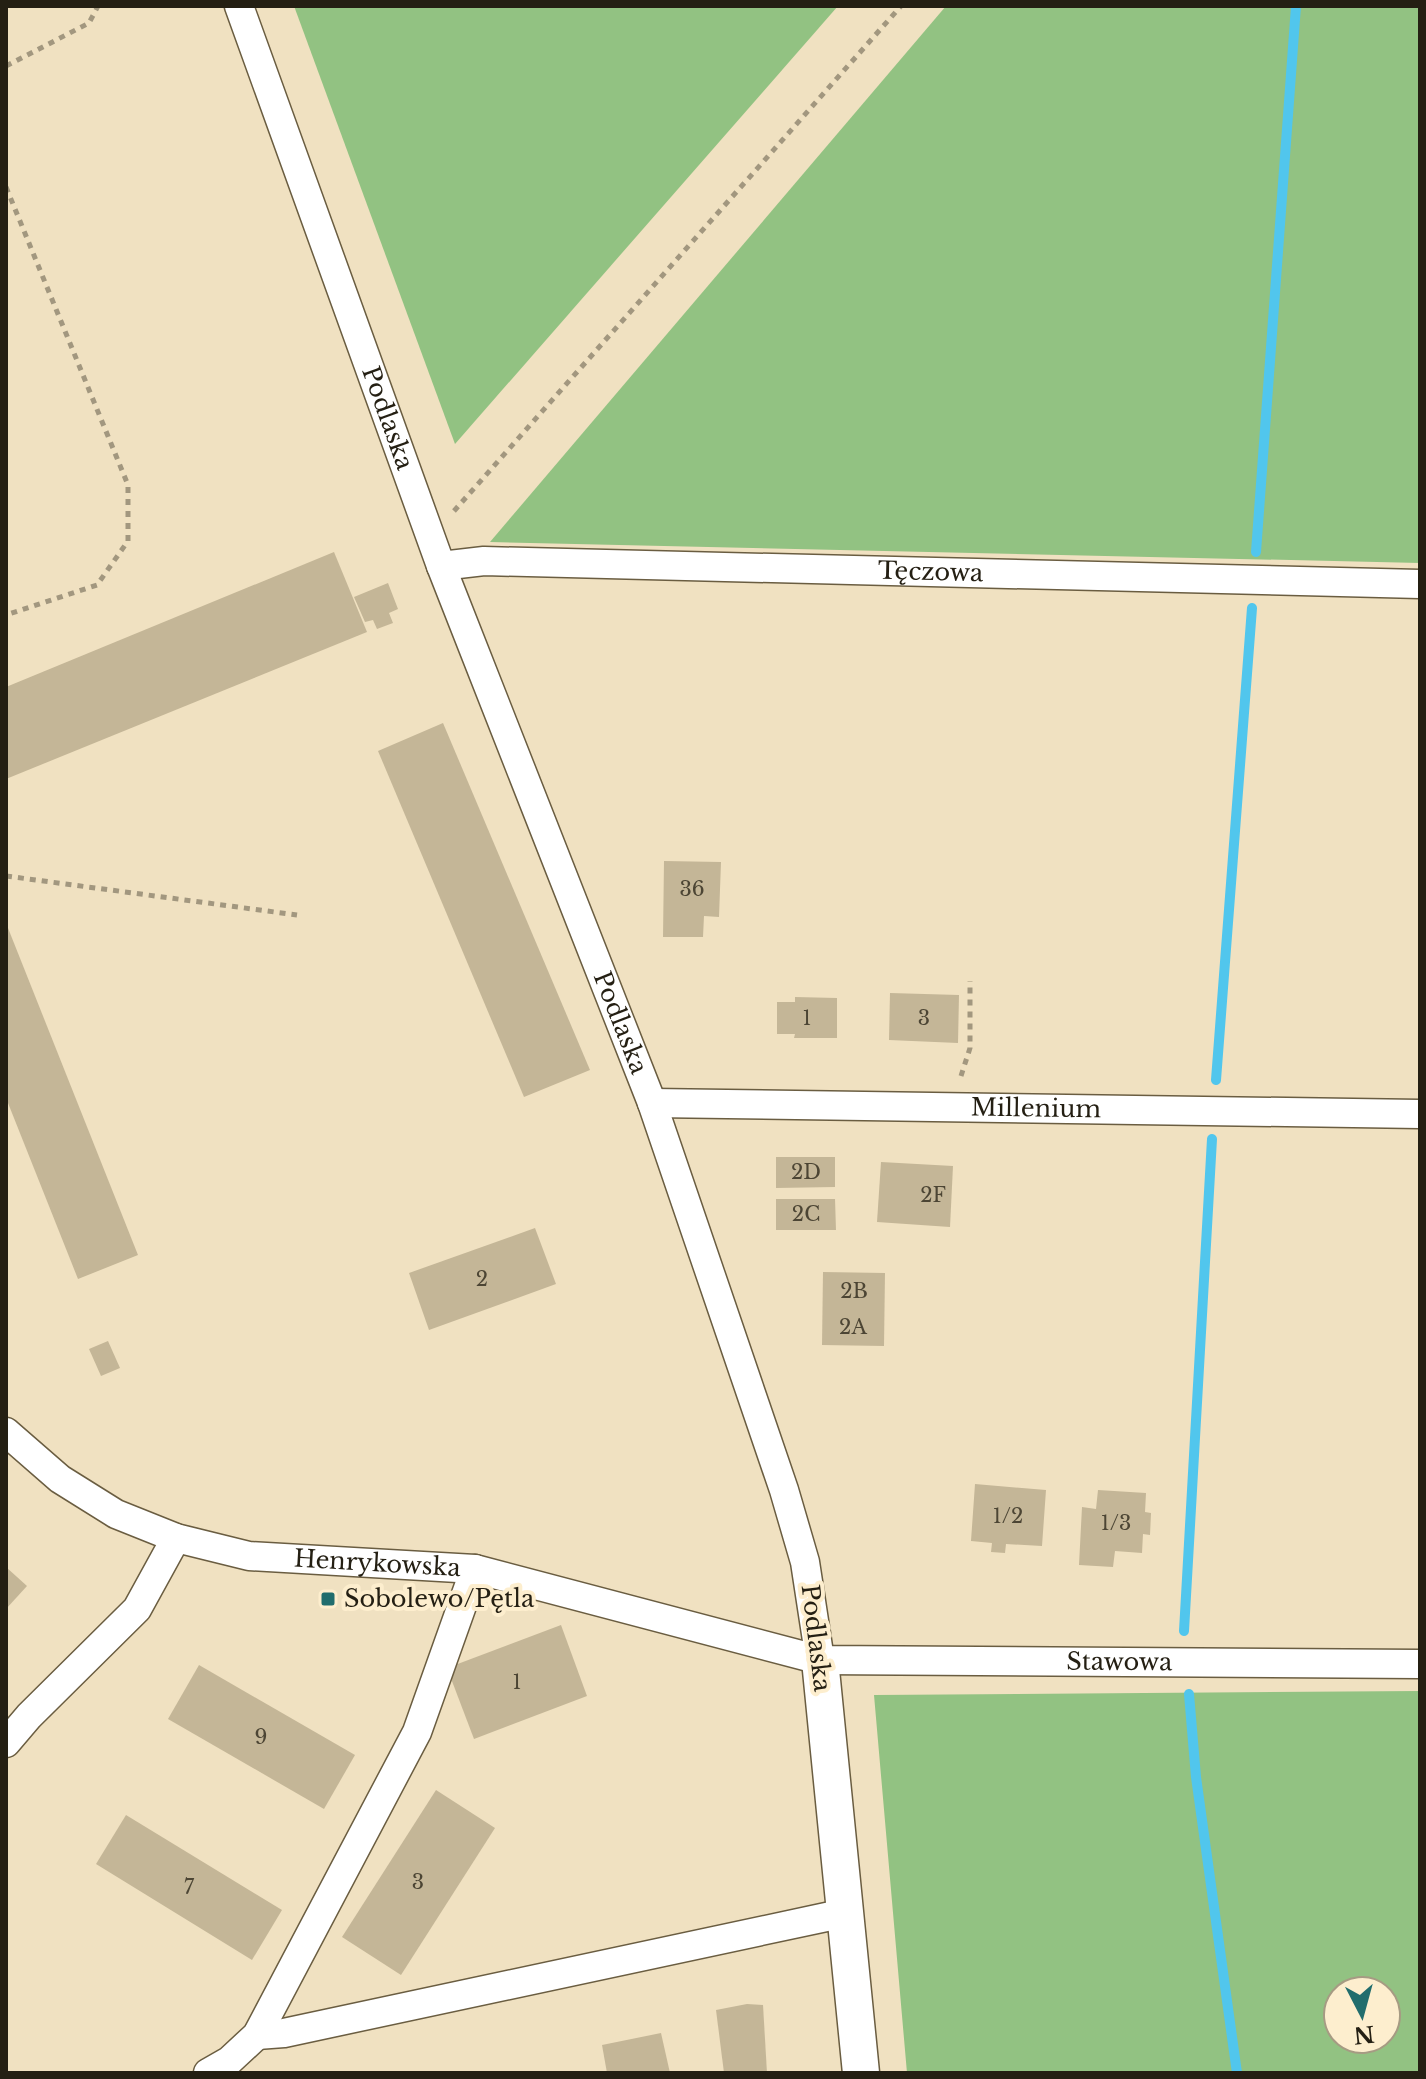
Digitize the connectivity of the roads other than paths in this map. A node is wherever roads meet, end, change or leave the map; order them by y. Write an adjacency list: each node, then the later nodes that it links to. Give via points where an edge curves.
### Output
1 (239, 6): 2 (street, Podlaska)
2 (441, 566): 3 (street, Tęczowa, via 484,561); 4 (street, Podlaska)
3 (1420, 584)
4 (652, 1103): 5 (street, Millenium); 9 (street, Podlaska, via 788,1505 815,1611)
5 (1420, 1114)
6 (6, 1432): 7 (street, Henrykowska, via 60,1479 116,1514)
7 (176, 1538): 8 (street, Henrykowska, via 249,1556); 11 (street, via 137,1609)
8 (475, 1569): 9 (street, Henrykowska); 14 (street, via 417,1732)
9 (820, 1660): 10 (street, Stawowa); 13 (street, Podlaska)
10 (1420, 1664)
11 (17, 1716): 12 (street)
12 (6, 1743)
13 (845, 1913): 14 (street); 16 (street, Podlaska)
14 (257, 2035): 15 (street)
15 (208, 2073)
16 (861, 2073)

